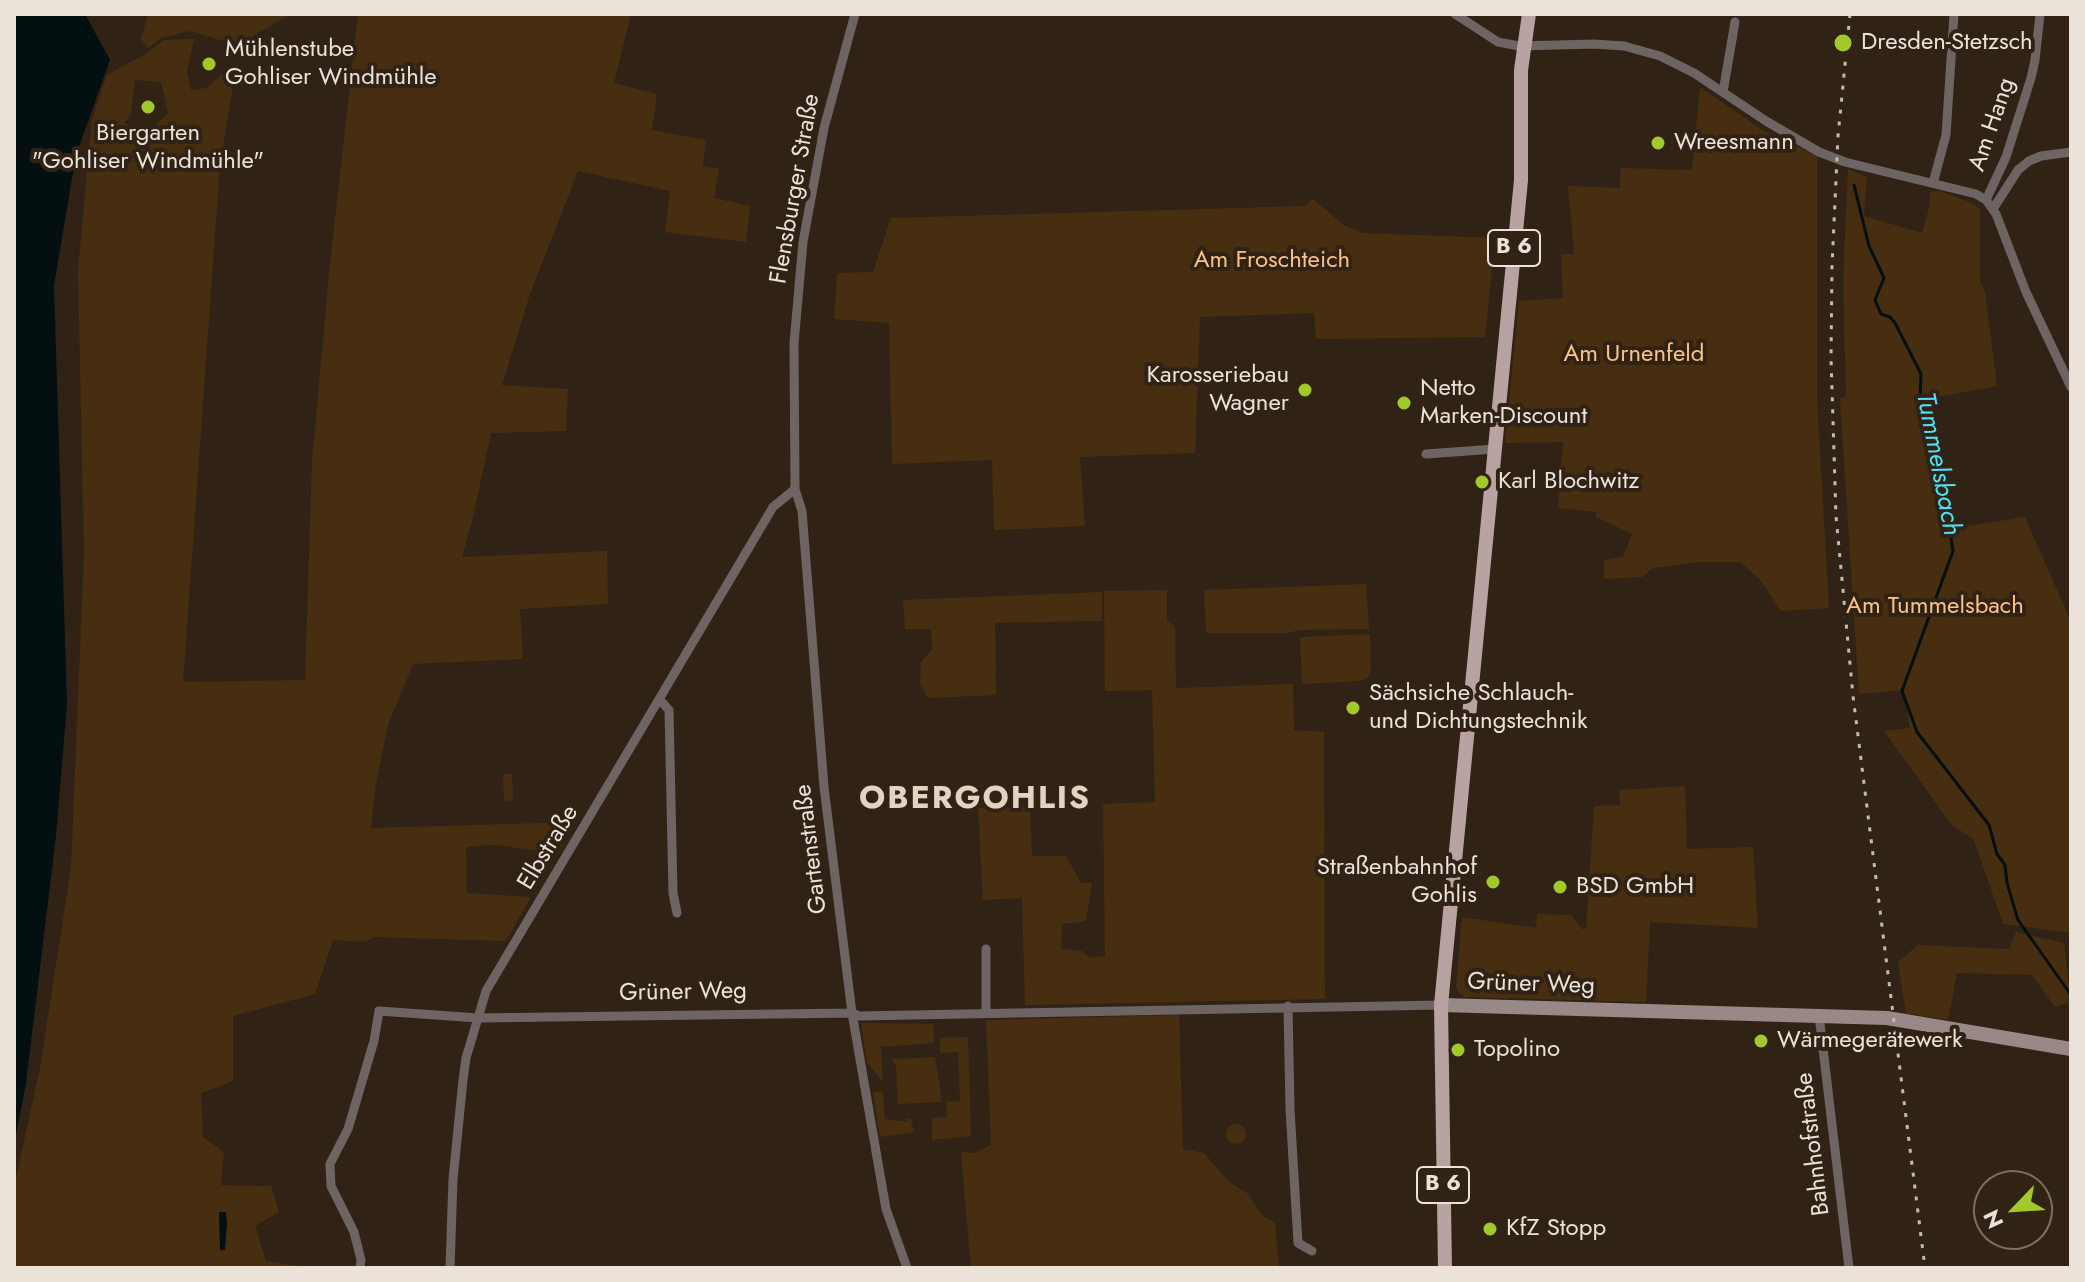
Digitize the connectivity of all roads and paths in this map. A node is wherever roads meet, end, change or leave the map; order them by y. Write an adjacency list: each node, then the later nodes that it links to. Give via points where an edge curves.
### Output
1 (855, 14): 16 (street, Flensburger Straße, via 824,128 803,242 794,343)
2 (1455, 14): 7 (street, via 1498,42)
3 (1529, 14): 7 (main road, B 6)
4 (1954, 14): 10 (street, via 1946,135)
5 (2040, 14): 11 (street, Am Hang, via 2031,78)
6 (1735, 22): 8 (street)
7 (1525, 47): 8 (street, via 1624,46 1679,64); 14 (main road, B 6, via 1521,180)
8 (1723, 92): 10 (street, via 1819,152)
9 (2071, 152): 12 (street, via 2029,161)
10 (1933, 183): 11 (street)
11 (1986, 200): 12 (street)
12 (1993, 209): 13 (street)
13 (2071, 387)
14 (1495, 449): 15 (street); 21 (main road, B 6)
15 (1426, 454)
16 (795, 469): 17 (street, Gartenstraße)
17 (795, 489): 18 (street, Elbstraße, via 773,507); 23 (street, Gartenstraße, via 802,511 824,787)
18 (660, 700): 19 (street, via 669,710); 26 (street, Elbstraße, via 486,991)
19 (677, 913)
20 (986, 949): 24 (street)
21 (1441, 1005): 22 (street, Grüner Weg); 25 (street, Grüner Weg); 32 (main road, B 6)
22 (1288, 1006): 24 (street, Grüner Weg); 28 (street, via 1298,1243)
23 (852, 1013): 24 (street, Grüner Weg); 26 (street, Grüner Weg); 31 (street, Gartenstraße, via 886,1209)
24 (986, 1013)
25 (1819, 1015): 27 (street, Grüner Weg, via 1893,1019); 33 (street, Bahnhofstraße)
26 (478, 1018): 29 (street, Grüner Weg, via 379,1011 348,1129 330,1164 331,1186 354,1232); 30 (street, Elbstraße, via 461,1094)
27 (2071, 1049)
28 (1312, 1251)
29 (360, 1268)
30 (450, 1268)
31 (907, 1268)
32 (1445, 1268)
33 (1849, 1268)

